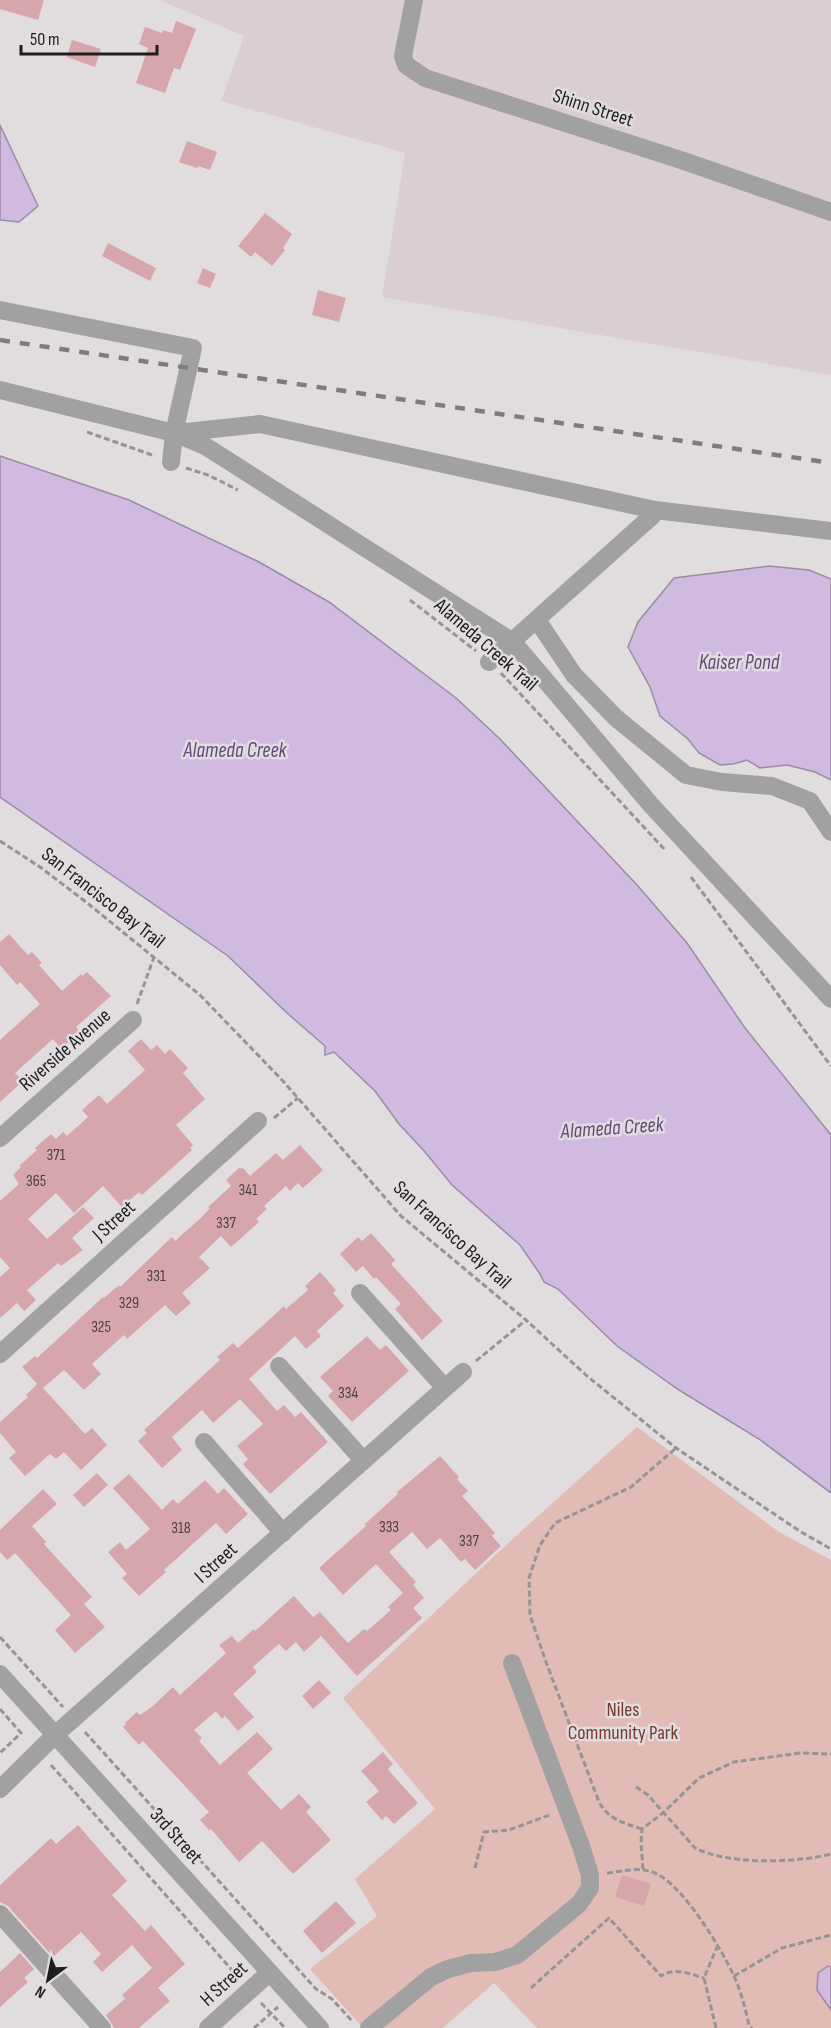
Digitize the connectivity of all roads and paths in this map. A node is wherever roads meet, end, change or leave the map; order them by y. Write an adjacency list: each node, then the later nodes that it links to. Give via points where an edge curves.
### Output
1 (414, 0): 2 (street, Shinn Street, via 403,56 406,65 425,78)
2 (831, 212)
3 (0, 310): 6 (street, via 193,348)
4 (0, 390): 6 (street)
5 (78, 429): 7 (path)
6 (174, 433): 7 (street); 9 (street, via 260,424); 13 (street, via 205,446)
7 (171, 462): 8 (path)
8 (247, 495)
9 (655, 510): 10 (street); 12 (street)
10 (831, 531)
11 (403, 594): 14 (path, Alameda Creek Trail)
12 (537, 620): 13 (street); 15 (street, via 574,675 616,718 686,775 772,786 810,801)
13 (513, 642): 14 (street); 20 (street, via 651,805)
14 (489, 662): 17 (path, Alameda Creek Trail)
15 (831, 832)
16 (0, 841): 19 (path, San Francisco Bay Trail, via 40,867)
17 (670, 855)
18 (690, 875): 22 (path)
19 (154, 956): 21 (path); 23 (path, San Francisco Bay Trail, via 200,995)
20 (831, 999)
21 (133, 1020): 25 (street, Riverside Avenue)
22 (831, 1066)
23 (298, 1098): 24 (path, via 274,1118); 27 (path, San Francisco Bay Trail, via 401,1216)
24 (258, 1121): 28 (street, J Street)
25 (0, 1138)
26 (360, 1293): 31 (street)
27 (526, 1320): 30 (path); 33 (path, San Francisco Bay Trail)
28 (0, 1354)
29 (279, 1366): 34 (street)
30 (463, 1371): 31 (street, I Street)
31 (445, 1388): 34 (street, I Street)
32 (204, 1442): 35 (street)
33 (675, 1448): 36 (path, San Francisco Bay Trail); 51 (path, via 631,1487 555,1523 540,1545 529,1578 530,1615 599,1802 604,1812)
34 (363, 1460): 35 (street, I Street)
35 (283, 1533): 41 (street, I Street)
36 (831, 1549)
37 (0, 1637): 41 (path)
38 (512, 1663): 49 (street)
39 (0, 1674): 43 (street, 3rd Street)
40 (0, 1709): 42 (path)
41 (74, 1719): 43 (street, I Street); 68 (path, via 316,1989 332,1999)
42 (21, 1733): 44 (path); 46 (path)
43 (56, 1735): 44 (street, I Street); 59 (street, 3rd Street)
44 (39, 1751): 48 (street, I Street); 63 (path)
45 (831, 1752): 50 (path, via 734,1762 699,1778)
46 (0, 1753)
47 (636, 1787): 50 (path)
48 (0, 1789)
49 (568, 1809): 53 (path, via 509,1830 484,1832); 55 (street)
50 (664, 1812): 51 (path); 52 (path, via 695,1848 715,1856 780,1860)
51 (642, 1829): 54 (path)
52 (831, 1854)
53 (475, 1868)
54 (643, 1869): 55 (path); 58 (path, via 670,1882)
55 (590, 1875): 69 (street, via 590,1888 579,1904 517,1955 495,1962 471,1963 431,1977)
56 (0, 1914): 64 (street)
57 (831, 1935): 60 (path, via 782,1948)
58 (717, 1947): 60 (path); 61 (path)
59 (269, 1973): 63 (street, H Street); 67 (street, 3rd Street)
60 (734, 1976): 71 (path)
61 (704, 1978): 62 (path, via 675,1971 662,1976 609,1918); 70 (path)
62 (531, 1988)
63 (250, 1991): 65 (street, H Street); 66 (path)
64 (102, 2028)
65 (208, 2028)
66 (285, 2028)
67 (320, 2028)
68 (358, 2028)
69 (369, 2028)
70 (716, 2028)
71 (752, 2028)

